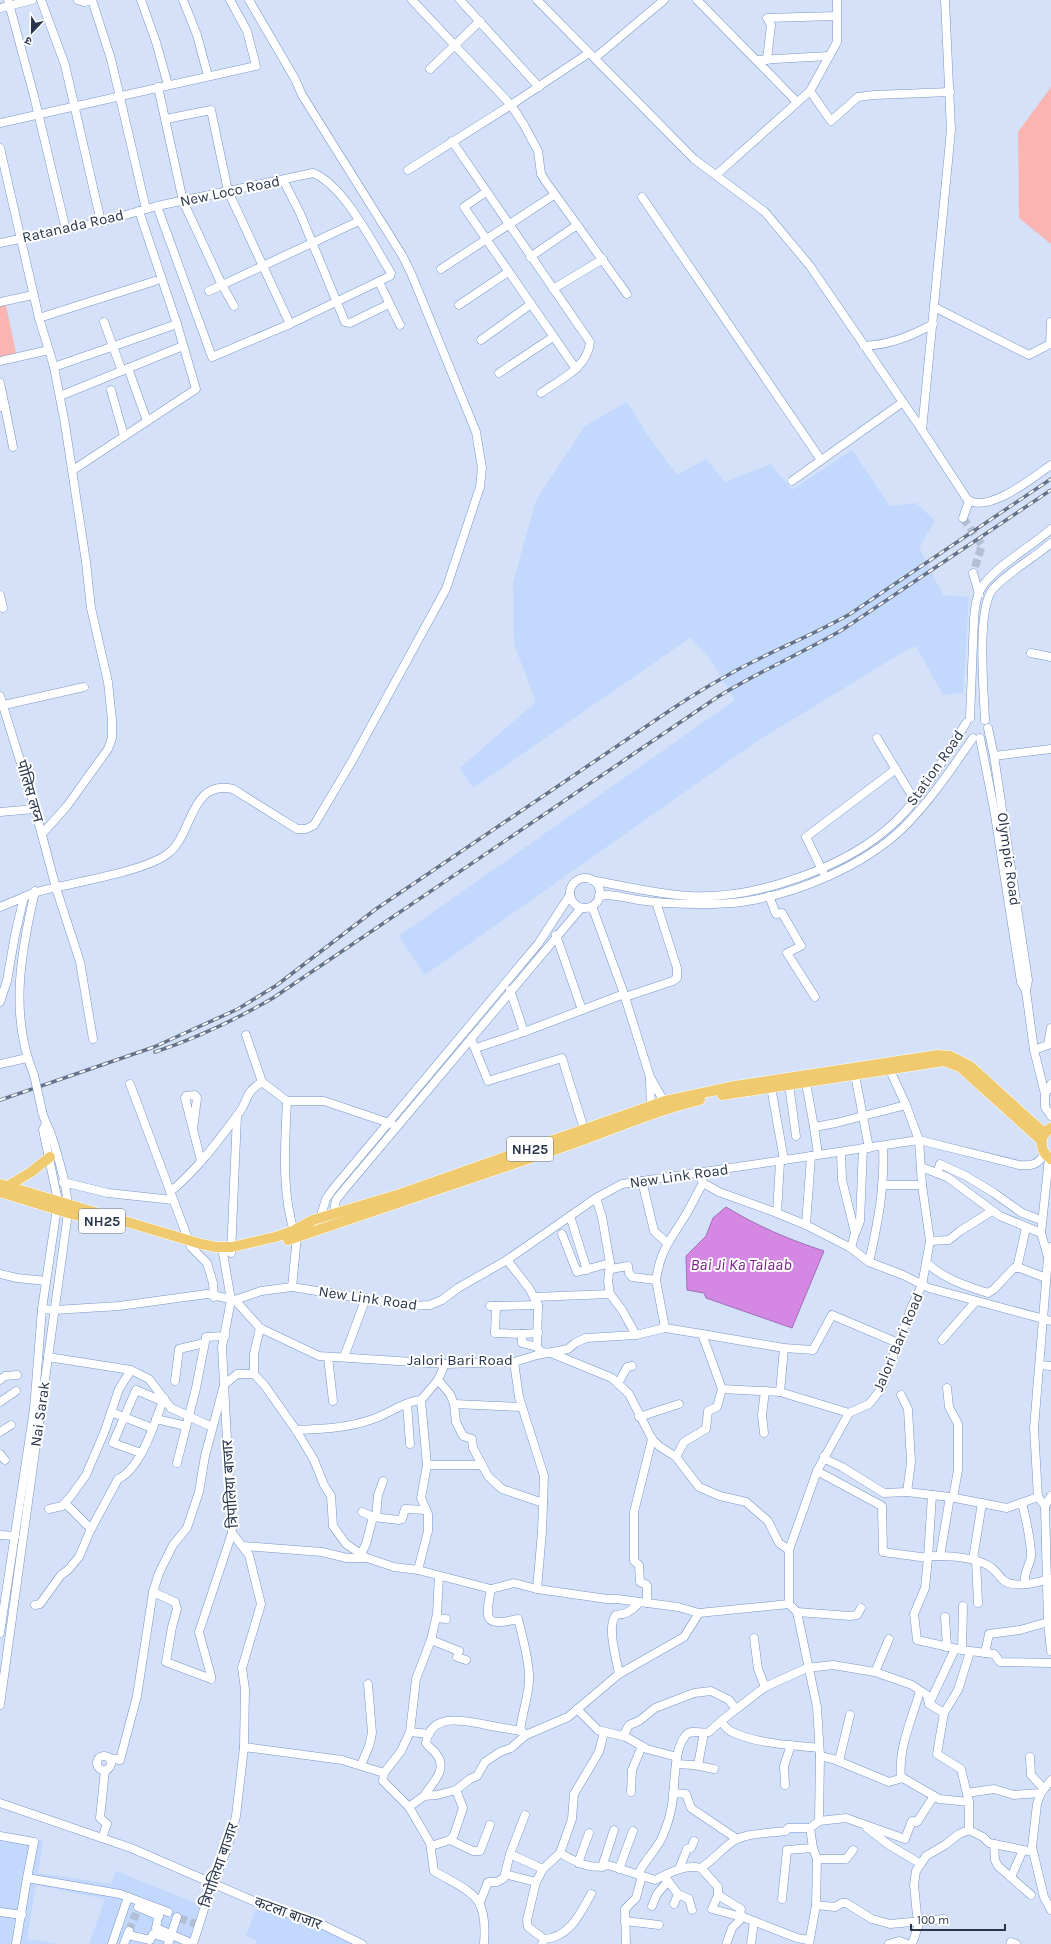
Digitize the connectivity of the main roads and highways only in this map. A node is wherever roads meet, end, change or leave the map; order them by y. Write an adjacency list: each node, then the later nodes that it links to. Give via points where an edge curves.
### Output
1 (888, 1067): 2 (main road, NH25, via 855,1075); 2 (main road, NH25, via 735,1086); 4 (main road, NH25, via 939,1058 952,1063)
2 (666, 1105): 3 (main road, NH25)
3 (651, 1110): 8 (main road, NH25, via 584,1130); 8 (main road, NH25, via 566,1146 363,1216)
4 (1046, 1134): 6 (main road, NH25)
5 (50, 1157): 7 (main road, via 31,1172)
6 (1048, 1157)
7 (3, 1187): 9 (main road, NH25, via 143,1232 227,1250 275,1244)
8 (332, 1220): 9 (main road, NH25, via 318,1229); 9 (main road, NH25, via 320,1218)
9 (295, 1235)

